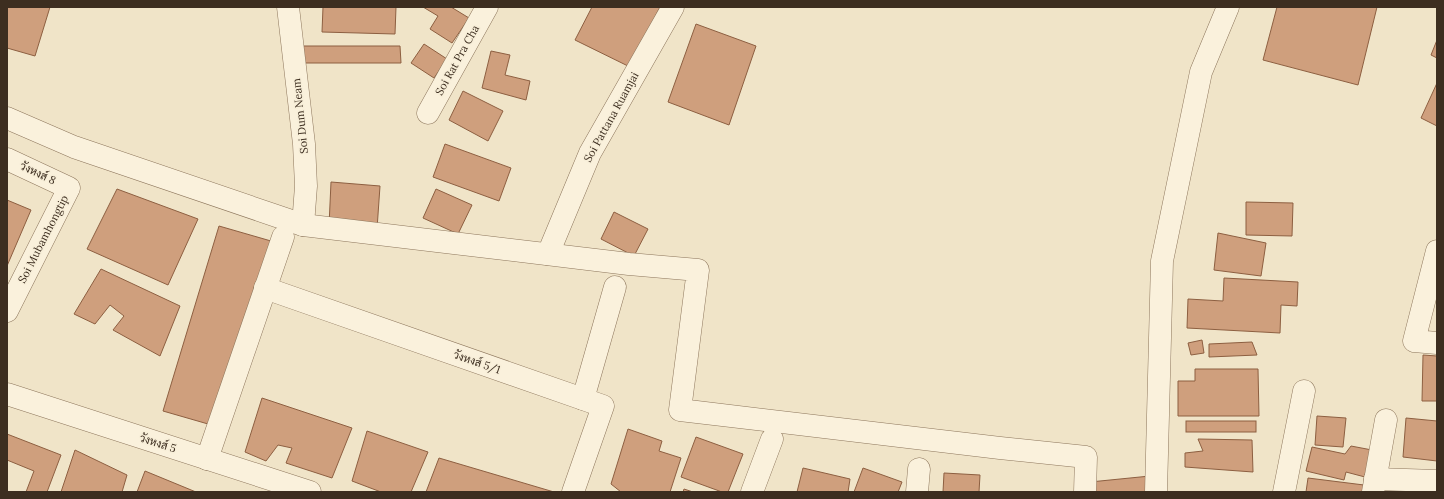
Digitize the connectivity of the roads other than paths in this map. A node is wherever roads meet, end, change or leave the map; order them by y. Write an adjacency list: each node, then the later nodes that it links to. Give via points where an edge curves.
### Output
1 (288, 7): 9 (street, Soi Dum Neam, via 304,144 306,186)
2 (487, 7): 5 (street, Soi Rat Pra Cha)
3 (673, 7): 12 (street, Soi Pattana Ruamjai, via 590,153)
4 (1228, 7): 31 (street, via 1201,72 1162,260)
5 (428, 113)
6 (7, 118): 9 (street, via 74,147)
7 (7, 159): 8 (street, วังหงส์ 8)
8 (69, 188): 15 (street, Soi Mubamhongtip)
9 (303, 225): 12 (street)
10 (283, 237): 14 (street)
11 (1437, 251): 16 (street, via 1414,341)
12 (548, 254): 30 (street, via 698,270 680,410 1086,457)
13 (615, 287): 19 (street)
14 (265, 288): 19 (street, วังหงส์ 5/1); 22 (street)
15 (7, 311)
16 (1437, 342)
17 (1304, 391): 32 (street)
18 (7, 394): 22 (street, วังหงส์ 5)
19 (583, 399): 27 (street, วังหงส์ 5/1, via 603,406)
20 (1386, 420): 25 (street)
21 (772, 439): 28 (street)
22 (207, 459): 26 (street, วังหงส์ 5)
23 (919, 469): 29 (street)
24 (1437, 481): 25 (street)
25 (1374, 486)
26 (310, 492)
27 (573, 492)
28 (752, 492)
29 (917, 492)
30 (1085, 492)
31 (1156, 492)
32 (1284, 492)

